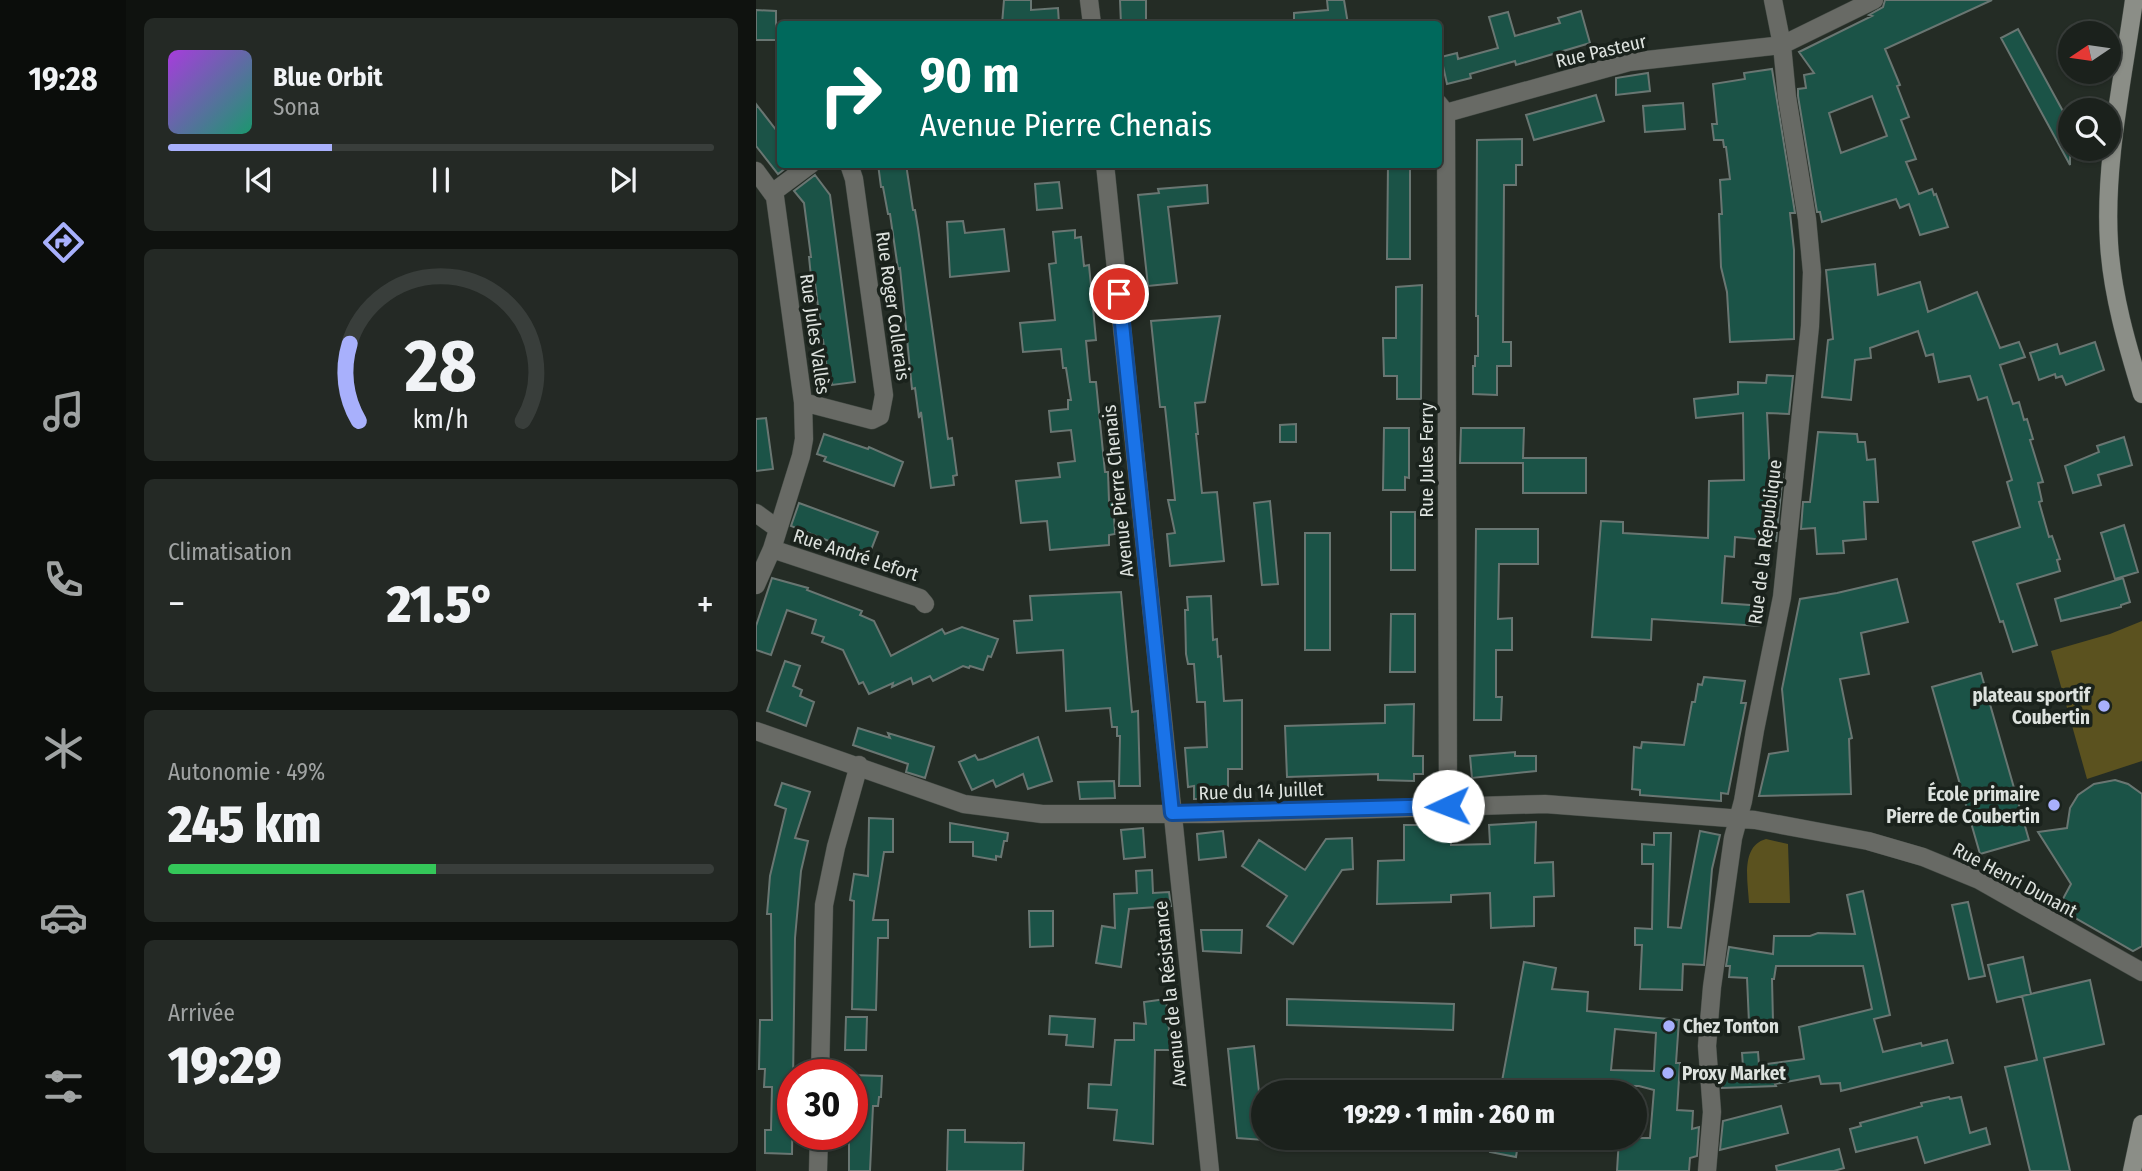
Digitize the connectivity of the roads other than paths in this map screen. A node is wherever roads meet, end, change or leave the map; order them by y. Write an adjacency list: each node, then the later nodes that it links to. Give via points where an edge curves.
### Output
1 (1089, 0): 5 (street)
2 (1773, 0): 6 (street, Rue de la République)
3 (1874, 0): 6 (street, Rue Pasteur)
4 (2134, 0): 13 (street, via 2108,209 2112,277)
5 (1092, 21)
6 (1782, 45): 7 (street, Rue Pasteur, via 1629,62); 24 (street, Rue de la République, via 1807,219 1812,272 1810,326 1782,597)
7 (1442, 108): 22 (street, Rue Jules Ferry)
8 (806, 168): 12 (street)
9 (850, 168): 14 (street, Rue Roger Collerais, via 884,396 880,416 872,420)
10 (1105, 168): 23 (street, Avenue Pierre Chenais)
11 (756, 171): 12 (street, Rue Jules Vallès)
12 (772, 193): 14 (street, Rue Jules Vallès)
13 (2142, 394)
14 (803, 402): 16 (street, Rue Jules Vallès, via 801,456)
15 (756, 513): 16 (street)
16 (778, 529): 17 (street, Rue Jules Vallès)
17 (772, 550): 18 (street, Rue Jules Vallès); 19 (street, Rue André Lefort, via 920,598)
18 (756, 585)
19 (925, 604)
20 (756, 731): 21 (street, Rue du 14 Juillet)
21 (859, 765): 23 (street, Rue du 14 Juillet, via 964,804 1042,814); 26 (street, via 824,905)
22 (1448, 806): 23 (street, Rue du 14 Juillet); 24 (street, Rue du 14 Juillet, via 1545,804)
23 (1172, 813): 30 (street, Avenue de la Résistance)
24 (1738, 819): 25 (street, Rue Henri Dunant, via 1868,841 1923,857 1979,880); 31 (street, Rue de la République, via 1722,910 1707,1046 1712,1112)
25 (2142, 972)
26 (820, 1059)
27 (2142, 1124): 32 (street)
28 (819, 1150): 29 (street)
29 (818, 1171)
30 (1210, 1171)
31 (1707, 1171)
32 (2132, 1171)

